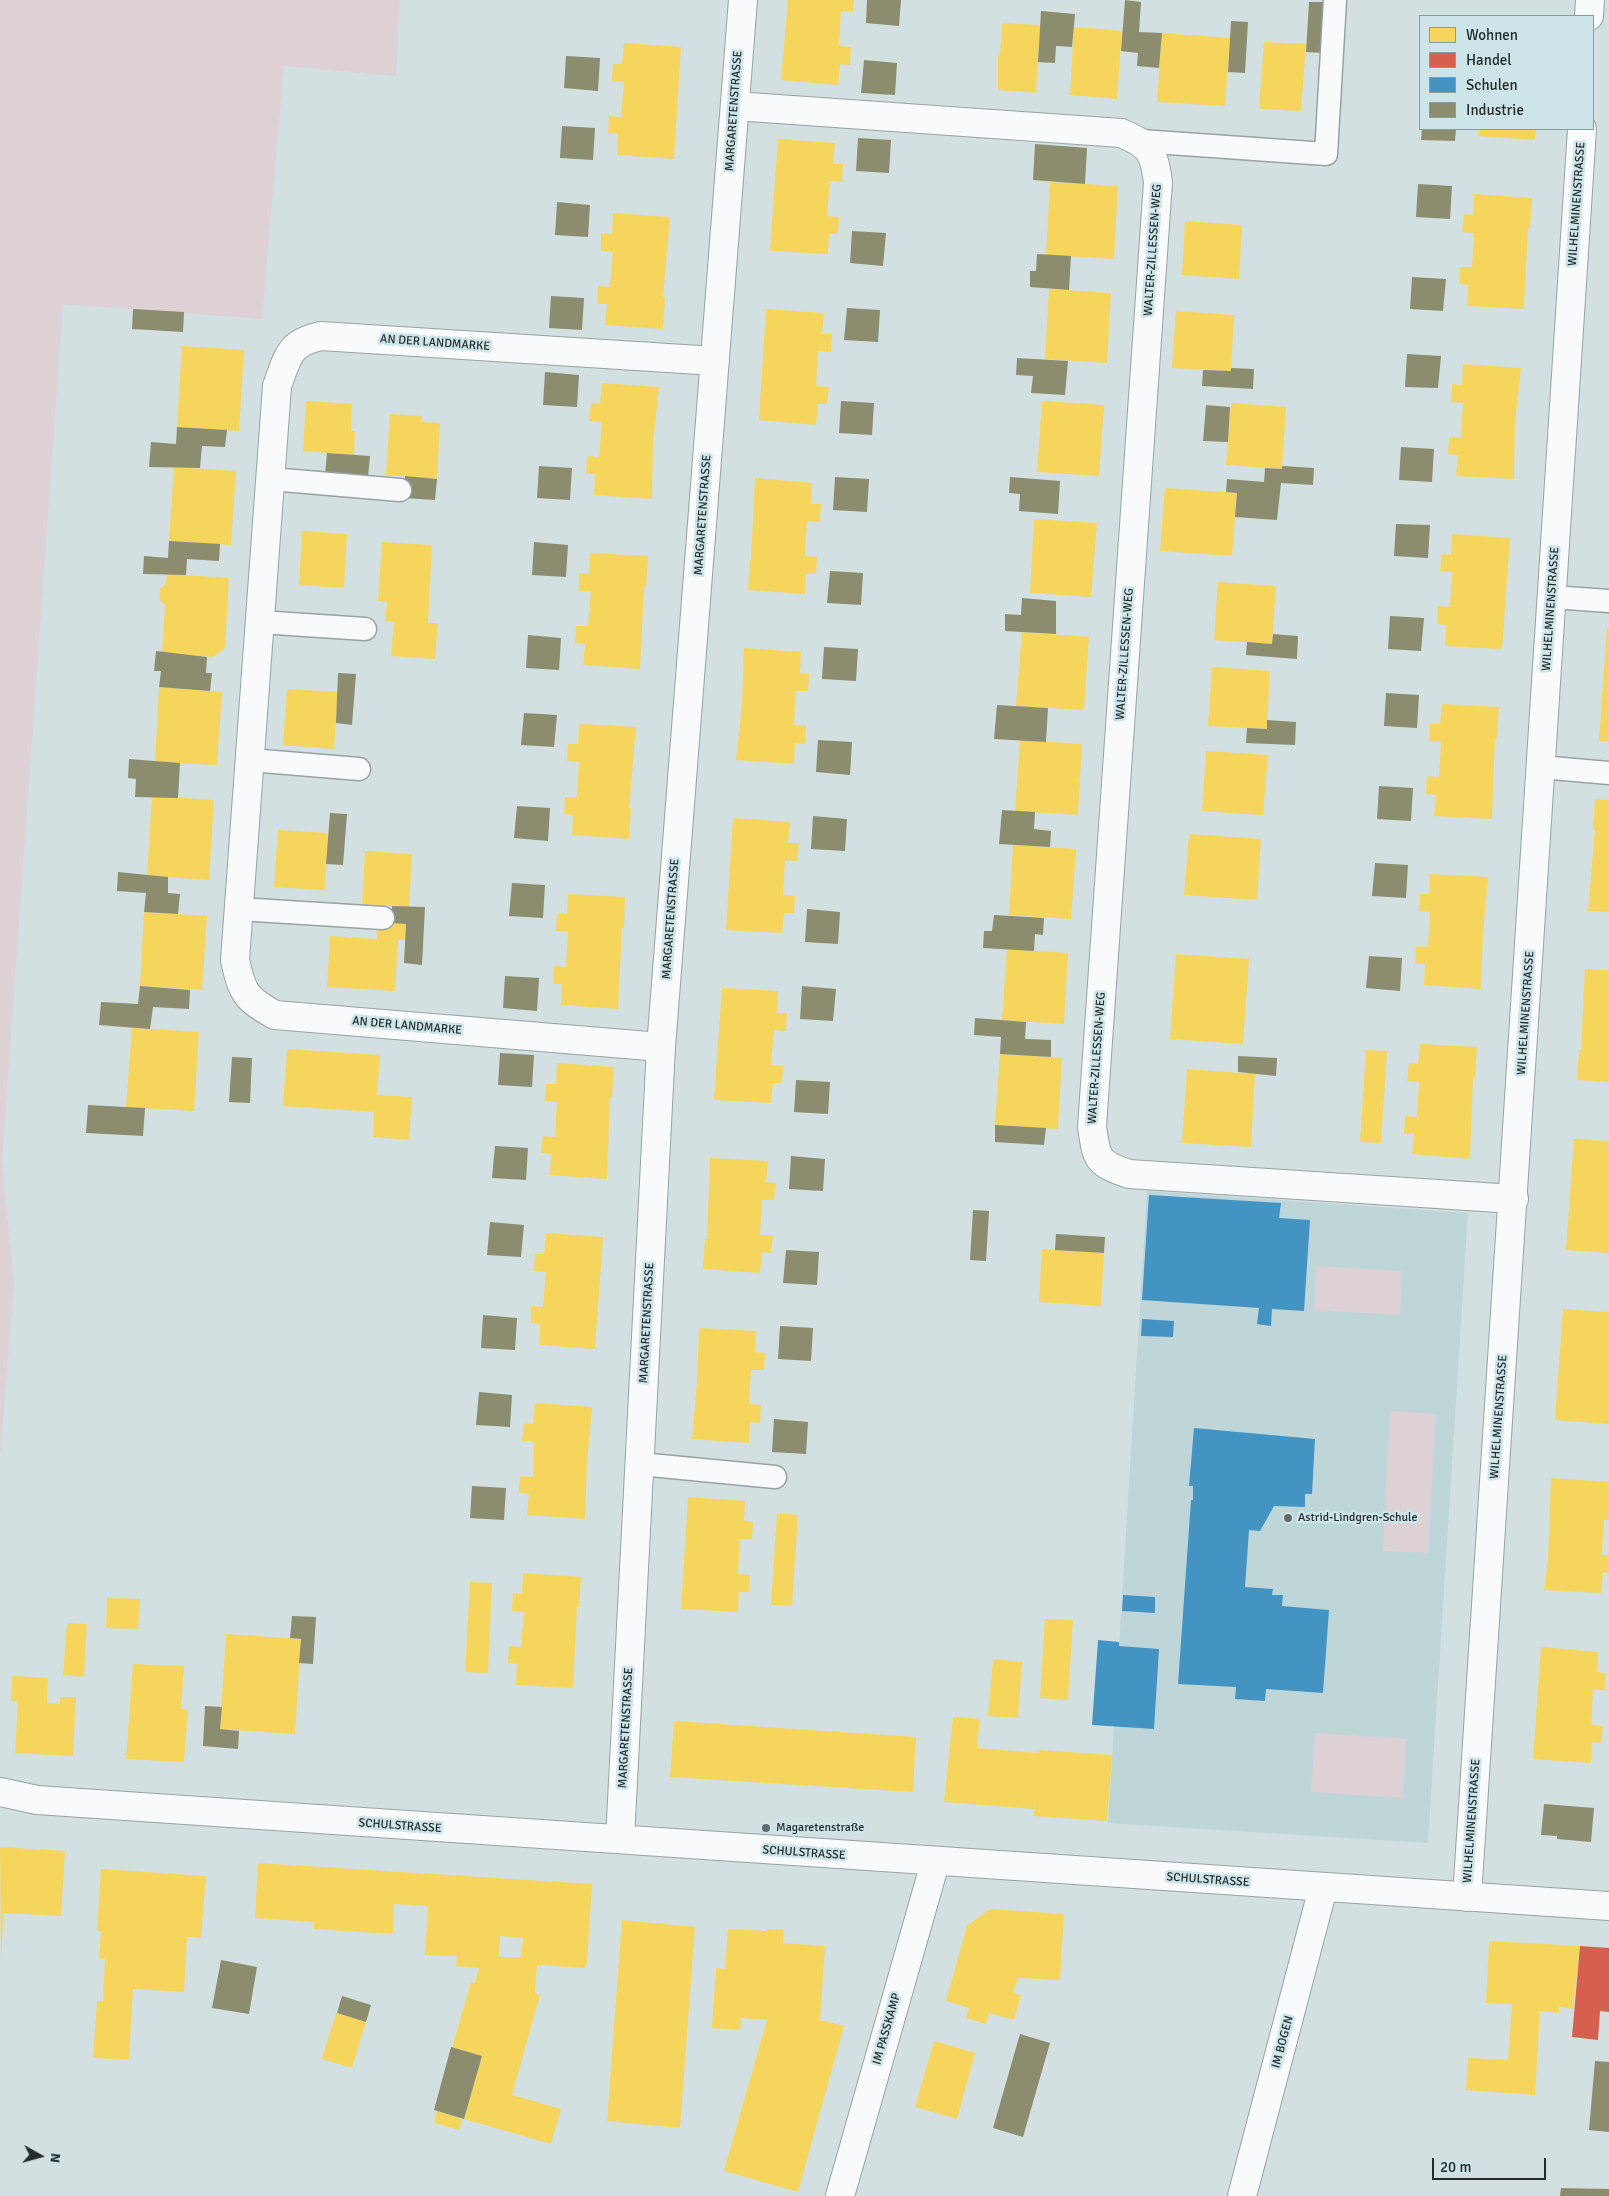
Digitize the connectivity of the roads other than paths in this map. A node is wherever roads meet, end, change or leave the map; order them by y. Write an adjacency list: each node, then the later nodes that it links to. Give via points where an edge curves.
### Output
1 (743, 0): 5 (street, MARGARETENSTRASSE)
2 (1334, 0): 7 (lane, via 1326,154)
3 (1590, 0): 4 (street)
4 (1589, 15)
5 (735, 106): 7 (street, via 1121,133); 8 (street, MARGARETENSTRASSE)
6 (1582, 130): 11 (street, WILHELMINENSTRASSE)
7 (1141, 141): 22 (street, WALTER-ZILLESSEN-WEG, via 1155,160 1158,182 1093,1117 1096,1155 1108,1167 1129,1174)
8 (715, 361): 9 (street, AN DER LANDMARKE, via 321,336 303,340 288,355 277,386); 21 (street, MARGARETENSTRASSE)
9 (271, 479): 10 (lane); 13 (street, AN DER LANDMARKE)
10 (400, 490)
11 (1552, 596): 12 (lane); 16 (street, WILHELMINENSTRASSE)
12 (1609, 601)
13 (260, 622): 14 (lane); 15 (street, AN DER LANDMARKE)
14 (365, 629)
15 (250, 760): 17 (lane); 19 (street, AN DER LANDMARKE)
16 (1541, 767): 18 (lane); 22 (street, WILHELMINENSTRASSE)
17 (359, 769)
18 (1609, 772)
19 (240, 910): 20 (lane); 21 (street, AN DER LANDMARKE, via 235,960 241,986 255,1004 276,1015)
20 (383, 918)
21 (661, 1047): 23 (street, MARGARETENSTRASSE)
22 (1514, 1199): 29 (street, WILHELMINENSTRASSE)
23 (640, 1464): 24 (lane); 26 (street, MARGARETENSTRASSE)
24 (775, 1477)
25 (0, 1792): 26 (street, SCHULSTRASSE, via 37,1800)
26 (620, 1839): 27 (street, SCHULSTRASSE)
27 (934, 1863): 28 (street, SCHULSTRASSE); 31 (street, IM PASSKAMP)
28 (1323, 1888): 29 (street, SCHULSTRASSE); 32 (street, IM BOGEN)
29 (1467, 1897): 30 (street, SCHULSTRASSE)
30 (1609, 1906)
31 (840, 2196)
32 (1242, 2196)

